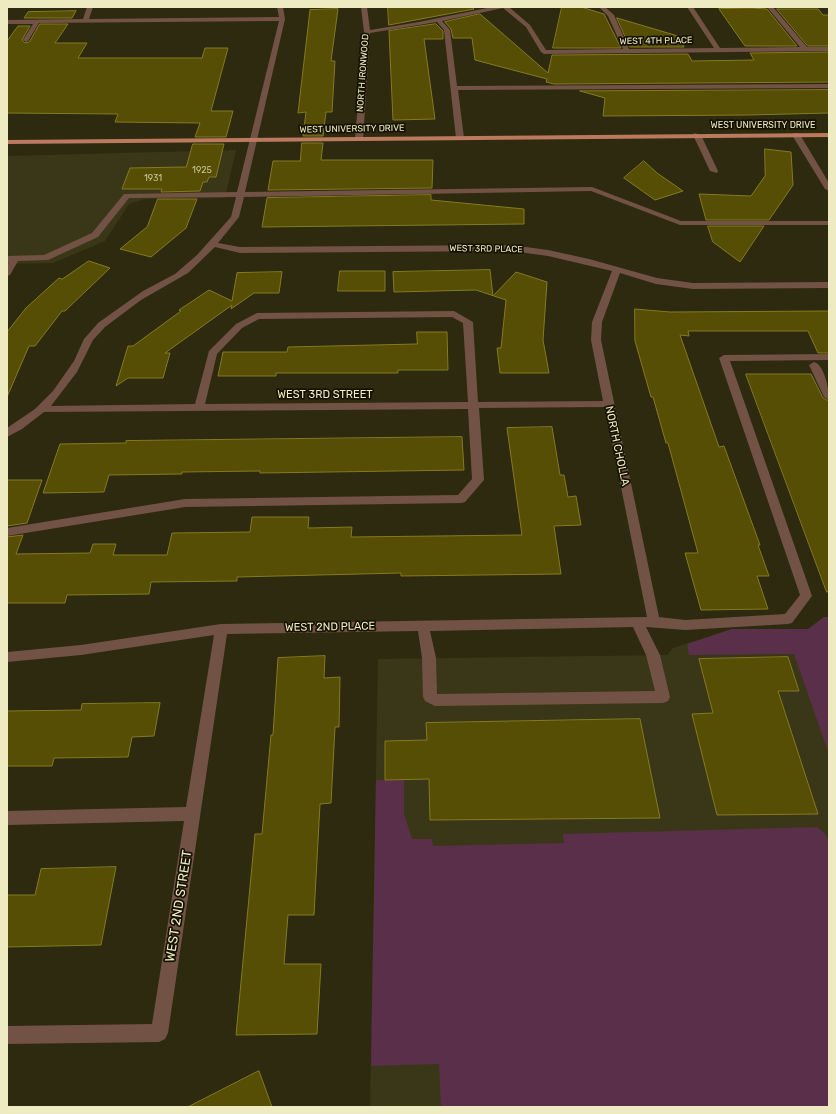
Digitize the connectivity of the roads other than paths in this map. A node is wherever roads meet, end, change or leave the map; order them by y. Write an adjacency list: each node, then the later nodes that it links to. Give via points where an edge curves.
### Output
1 (90, 7): 11 (street)
2 (280, 7): 9 (street)
3 (364, 7): 14 (street, NORTH IRONWOOD)
4 (501, 7): 12 (street)
5 (505, 7): 19 (street, WEST 4TH PLACE, via 536,33 544,52)
6 (602, 7): 19 (street, via 611,15)
7 (690, 7): 18 (street)
8 (770, 7): 16 (street)
9 (282, 19): 11 (street); 27 (street)
10 (38, 21): 11 (street); 13 (street); 15 (street)
11 (85, 21)
12 (439, 21): 14 (street); 21 (street, via 448,30)
13 (7, 22)
14 (367, 32): 26 (street, NORTH IRONWOOD)
15 (26, 40)
16 (805, 49): 17 (street, WEST 4TH PLACE); 18 (street, WEST 4TH PLACE)
17 (829, 49)
18 (718, 50): 19 (street, WEST 4TH PLACE)
19 (627, 51)
20 (829, 86): 21 (street)
21 (455, 88): 25 (street)
22 (829, 134): 24 (main road, WEST UNIVERSITY DRIVE)
23 (697, 135): 24 (main road, WEST UNIVERSITY DRIVE); 25 (main road, WEST UNIVERSITY DRIVE); 29 (street, WEST UNIVERSITY DRIVE)
24 (796, 135): 30 (street)
25 (460, 138): 26 (main road, WEST UNIVERSITY DRIVE)
26 (359, 139): 27 (main road, WEST UNIVERSITY DRIVE)
27 (254, 140): 28 (main road, WEST UNIVERSITY DRIVE); 31 (street)
28 (7, 142)
29 (714, 171)
30 (829, 189)
31 (241, 193): 32 (street, via 592,189 680,223); 33 (street, via 235,216); 34 (street, via 128,196 95,235 45,258)
32 (829, 224)
33 (212, 244): 35 (street, WEST 3RD PLACE, via 240,250 511,248 570,258); 44 (street, via 179,276 155,288 104,324 89,339 68,378)
34 (11, 259): 36 (street)
35 (616, 271): 37 (street, WEST 3RD PLACE, via 656,281 693,286); 41 (street, NORTH CHOLLA, via 597,322 596,334)
36 (7, 273)
37 (829, 285)
38 (829, 357): 47 (street, WEST 2ND PLACE, via 724,358 806,596 788,620 685,625)
39 (814, 365): 40 (street)
40 (829, 397)
41 (608, 404): 42 (street, WEST 3RD STREET); 47 (street, NORTH CHOLLA)
42 (474, 406): 43 (street, WEST 3RD STREET); 43 (street, via 468,322 454,314 438,314 257,316 239,326 212,353); 46 (street, via 478,480 461,499 185,503)
43 (199, 408): 44 (street, WEST 3RD STREET)
44 (43, 409): 45 (street)
45 (7, 434)
46 (7, 532)
47 (654, 622): 48 (street, WEST 2ND PLACE)
48 (637, 623): 49 (street, WEST 2ND PLACE); 49 (street, via 653,655 663,697 435,700 430,697 429,658)
49 (424, 626): 50 (street, WEST 2ND PLACE)
50 (222, 629): 51 (street, WEST 2ND PLACE, via 81,650); 52 (street, WEST 2ND STREET)
51 (7, 657)
52 (193, 814): 53 (street); 54 (street, WEST 2ND STREET, via 159,1033)
53 (7, 818)
54 (7, 1035)

